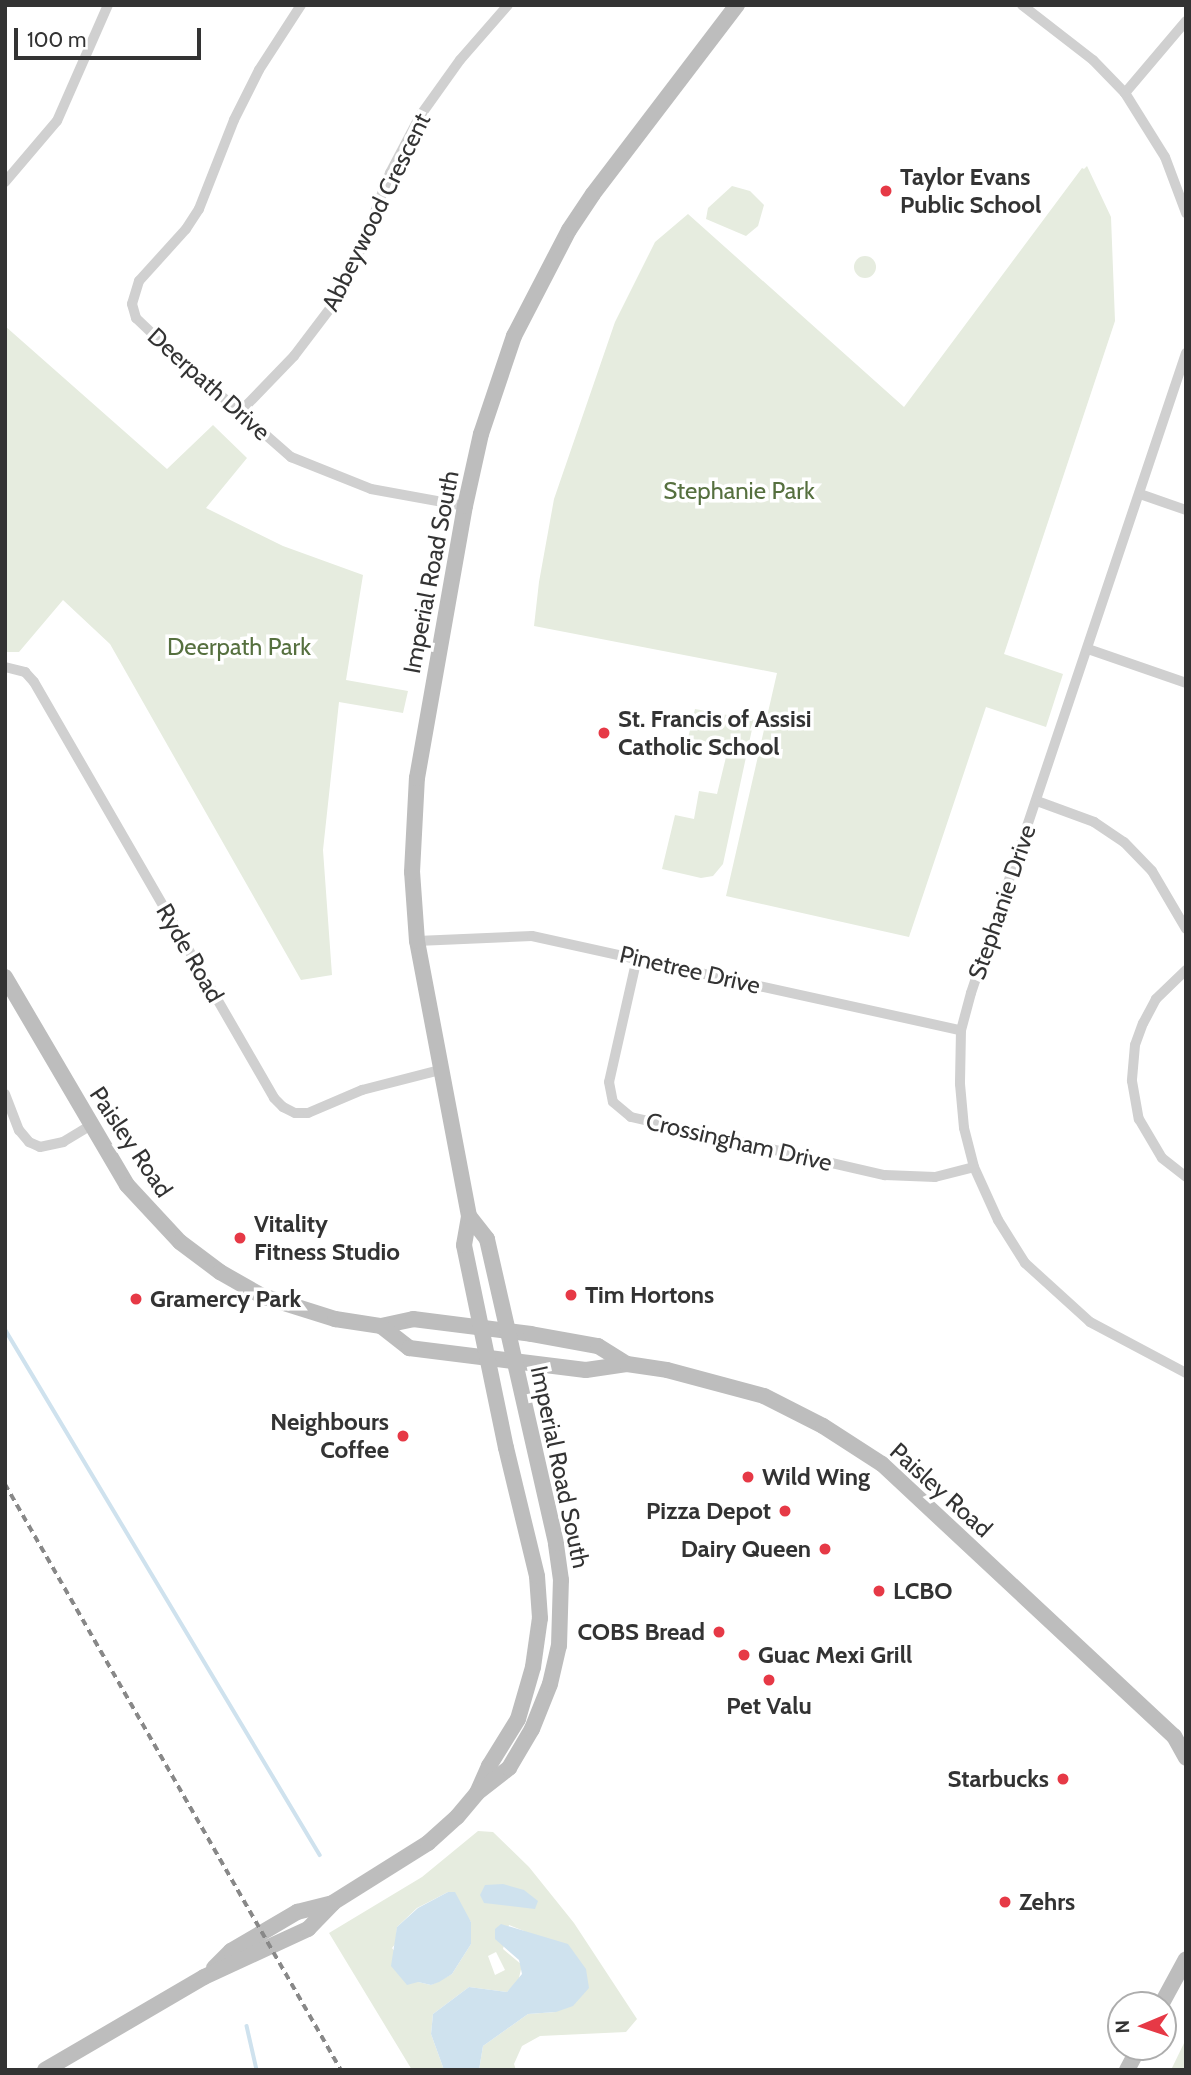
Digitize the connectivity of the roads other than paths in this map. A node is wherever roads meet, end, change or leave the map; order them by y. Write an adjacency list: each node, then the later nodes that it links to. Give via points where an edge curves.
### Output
1 (108, 5): 8 (street, via 57,121)
2 (301, 5): 11 (street, Deerpath Drive, via 259,70 199,209 139,281 132,304 136,318)
3 (508, 5): 11 (street, Abbeywood Crescent, via 420,116 390,173 354,269 338,298 294,356)
4 (737, 5): 13 (street, Imperial Road South, via 569,230 531,301 497,382)
5 (1022, 5): 7 (street, via 1093,60)
6 (1186, 21): 7 (street)
7 (1125, 93): 9 (street, via 1165,157)
8 (5, 182)
9 (1186, 213)
10 (1186, 353): 12 (street, Stephanie Drive)
11 (238, 414): 13 (street, Deerpath Drive, via 291,457 324,472 371,489)
12 (1140, 494): 14 (street); 15 (street, Stephanie Drive)
13 (466, 506): 20 (street, Imperial Road South, via 417,778 412,872)
14 (1186, 510)
15 (1088, 649): 17 (street); 18 (street, Stephanie Drive)
16 (5, 667): 25 (street, Ryde Road, via 25,672 34,682 283,1107 308,1113 362,1090)
17 (1186, 683)
18 (1037, 801): 19 (street, via 1094,822 1124,842 1152,871); 24 (street, Stephanie Drive)
19 (1186, 929)
20 (417, 941): 21 (street, Pinetree Drive, via 532,936); 25 (street, Imperial Road South)
21 (637, 958): 24 (street, Pinetree Drive); 28 (street, Crossingham Drive, via 609,1082 613,1102 631,1118 885,1175 935,1177)
22 (1186, 970): 29 (street, via 1156,999 1143,1023 1135,1045 1132,1081 1139,1119 1162,1158)
23 (5, 977): 27 (street, Paisley Road)
24 (961, 1030): 28 (street, Stephanie Drive, via 964,1128)
25 (440, 1070): 30 (street, Imperial Road South)
26 (5, 1094): 27 (street, via 19,1130 40,1147 63,1142)
27 (90, 1126): 31 (street, Paisley Road, via 150,1214 220,1272 261,1296 300,1310)
28 (974, 1167): 37 (street, Stephanie Drive, via 998,1220 1026,1263 1058,1296 1090,1322)
29 (1186, 1177)
30 (469, 1216): 32 (street, Imperial Road South, via 464,1245); 33 (street, Imperial Road South, via 487,1239)
31 (381, 1326): 32 (street, Paisley Road, via 413,1319); 34 (street, Paisley Road, via 410,1348)
32 (481, 1327): 33 (street, Paisley Road); 34 (street, Imperial Road South)
33 (507, 1331): 35 (street, Imperial Road South); 36 (street, Paisley Road, via 598,1346)
34 (487, 1359): 35 (street, Paisley Road); 40 (street, Imperial Road South, via 537,1576 540,1618 533,1667 518,1719)
35 (514, 1362): 36 (street, Paisley Road, via 586,1370); 40 (street, Imperial Road South, via 556,1543 561,1580 559,1646 532,1729 509,1768)
36 (626, 1364): 38 (street, Paisley Road, via 764,1396 882,1464)
37 (1186, 1373)
38 (1180, 1738): 39 (street, Paisley Road)
39 (1186, 1758)
40 (477, 1793): 43 (street, Imperial Road South, via 428,1843 334,1902 308,1929 204,1977)
41 (1186, 1959): 42 (street)
42 (1169, 1991)
43 (45, 2070)

